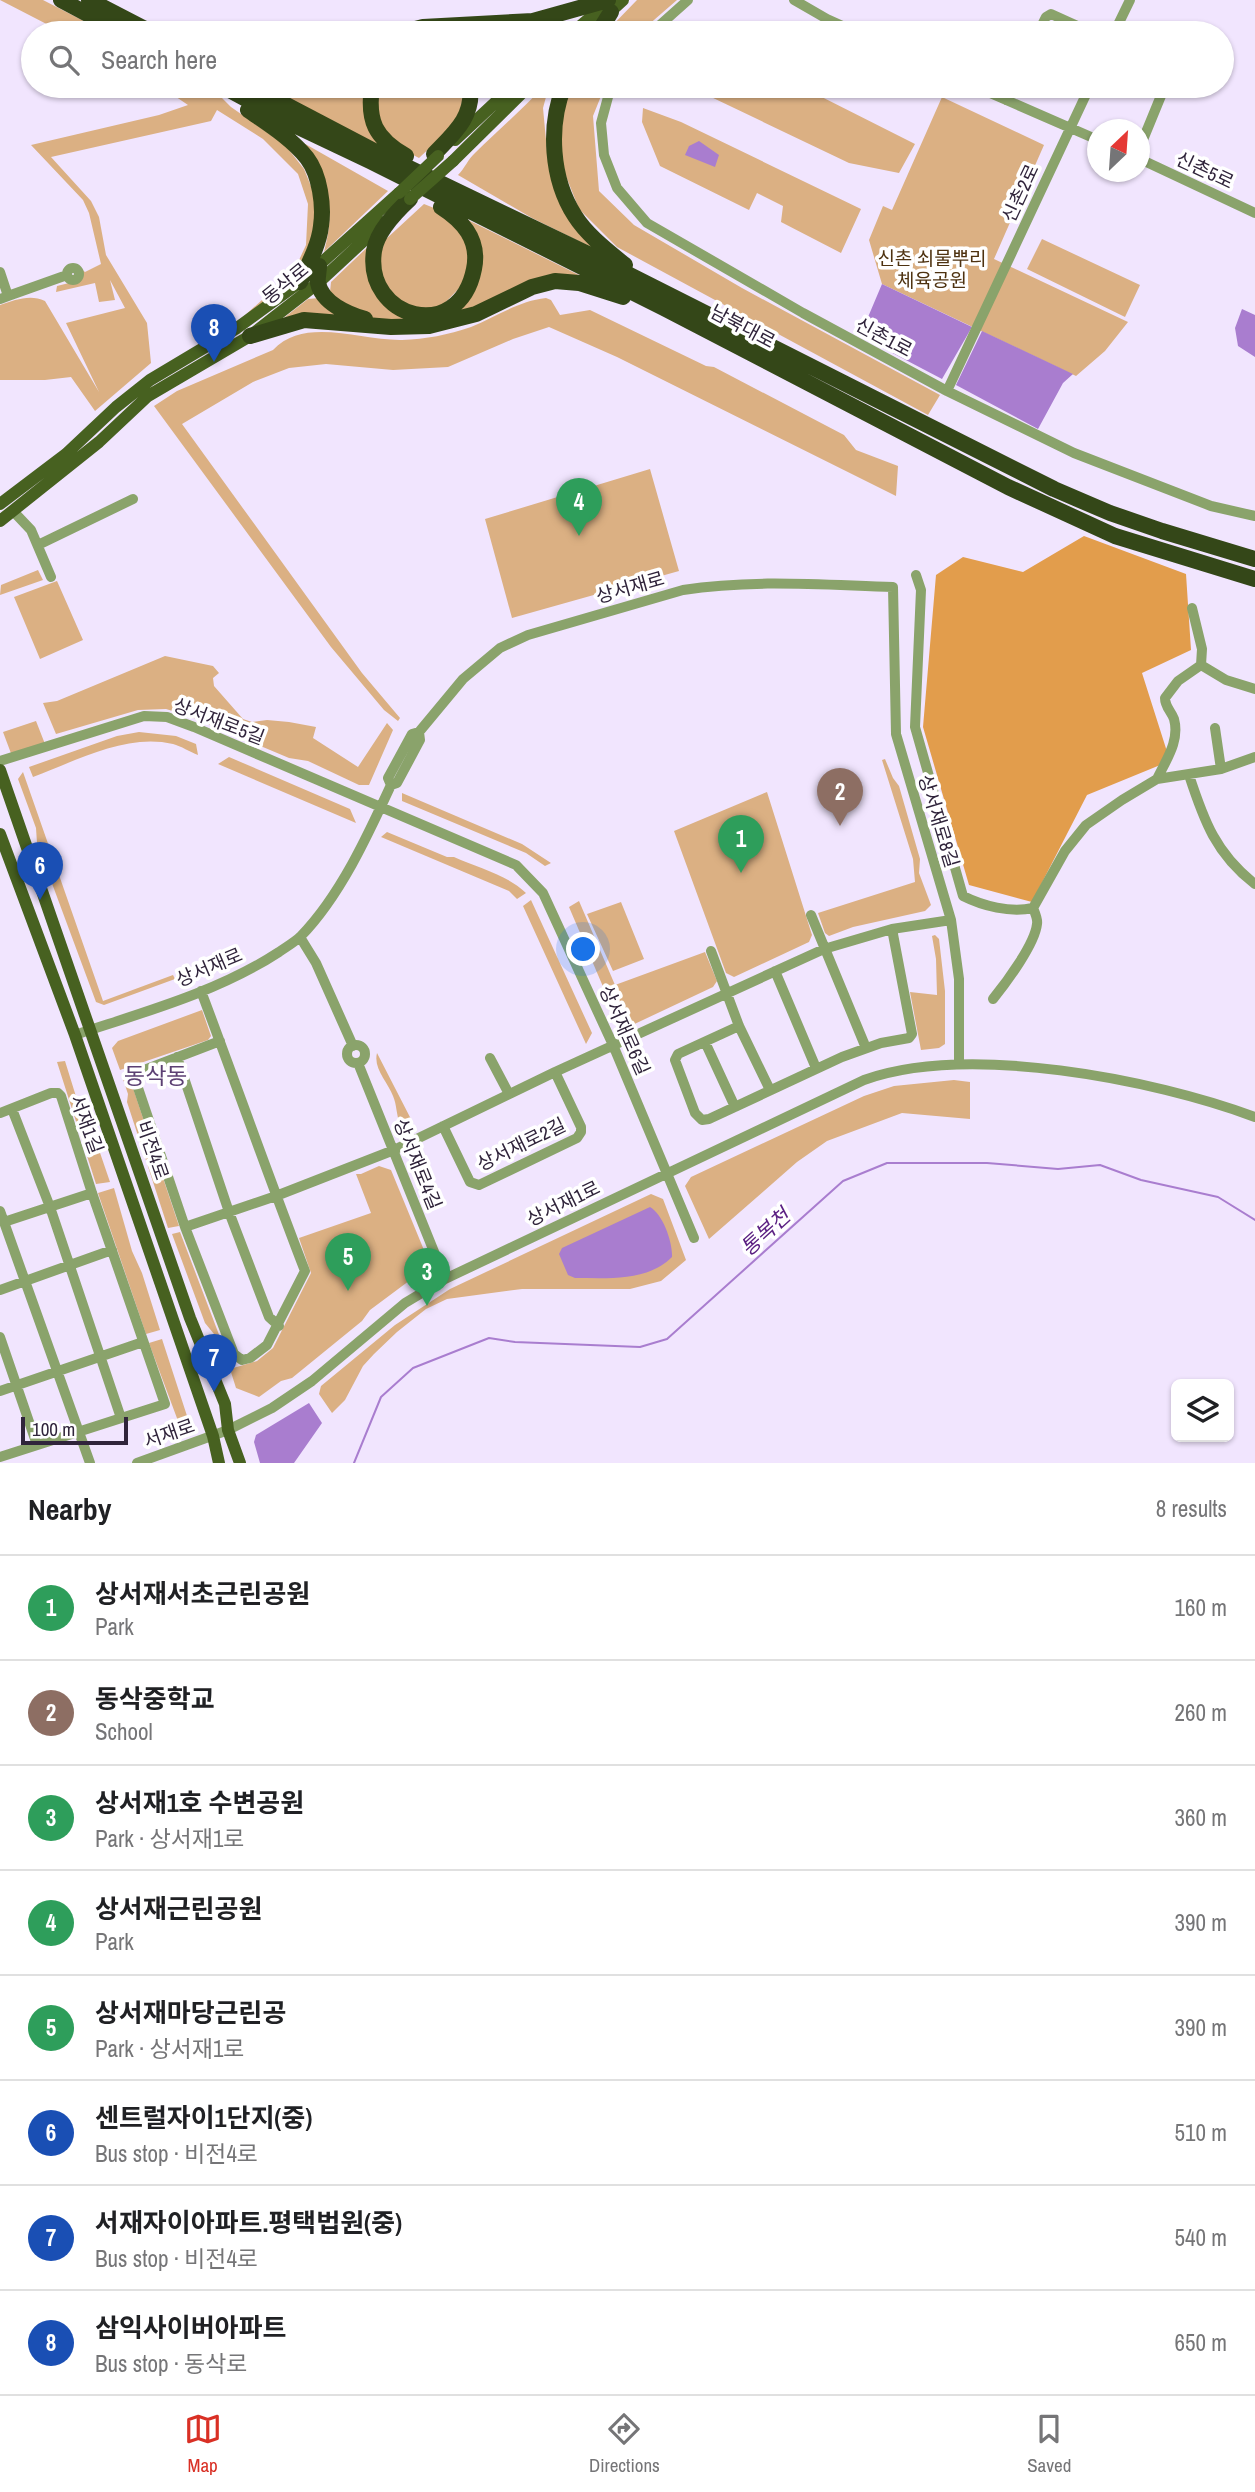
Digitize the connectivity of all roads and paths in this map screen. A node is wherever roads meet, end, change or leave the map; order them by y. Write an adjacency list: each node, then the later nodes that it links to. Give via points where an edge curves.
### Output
1 (61, 0): 8 (highway)
2 (89, 0): 9 (highway)
3 (623, 0): 7 (main road)
4 (688, 0): 14 (street)
5 (794, 0): 15 (street)
6 (1130, 0): 18 (street)
7 (610, 4): 10 (highway); 11 (main road); 12 (main road); 13 (highway)
8 (100, 21)
9 (130, 21)
10 (533, 21)
11 (588, 21)
12 (597, 21)
13 (603, 21)
14 (664, 21)
15 (831, 21)
16 (1044, 21): 17 (street, via 1051,13)
17 (1068, 21)
18 (1120, 21)
19 (232, 98): 44 (highway, via 309,160 317,181 321,227)
20 (245, 98): 35 (highway, 남북대로)
21 (273, 98): 39 (highway, 남북대로)
22 (370, 98): 39 (highway, via 371,118 379,136)
23 (471, 98): 36 (highway, via 462,124)
24 (500, 98): 36 (main road, 동삭로)
25 (517, 98): 38 (main road, 동삭로, bridge, via 453,161)
26 (560, 98): 47 (highway, via 554,137 556,166 566,198 601,245)
27 (608, 98): 50 (street, 신촌1로, via 601,123 604,155 617,188 647,223)
28 (1001, 98): 31 (street)
29 (1084, 98): 33 (street, 신촌2로)
30 (1161, 98): 32 (street)
31 (1006, 100): 33 (street)
32 (1150, 122)
33 (1070, 128): 34 (street); 50 (street, 신촌2로)
34 (1087, 136)
35 (336, 146): 38 (highway, via 440,206 458,218 471,235 476,254 470,285 460,300 435,314 410,315 391,302 379,287 373,266 379,236); 47 (highway, 남북대로)
36 (436, 155): 38 (main road, 동삭로, bridge)
37 (1150, 164): 40 (street, 신촌5로)
38 (405, 196): 41 (main road, 동삭로); 45 (main road, 동삭로)
39 (486, 205): 47 (highway, 남북대로)
40 (1255, 213)
41 (319, 266): 44 (main road, 동삭로); 45 (highway)
42 (0, 272): 46 (street)
43 (67, 275): 46 (street)
44 (300, 282): 52 (main road, 동삭로, via 237,328 150,380 66,454)
45 (318, 283): 48 (highway, via 344,312); 49 (main road, 동삭로)
46 (4, 297)
47 (664, 300): 48 (highway, via 646,306 579,283 555,281 476,314 429,326); 57 (highway, 남북대로, via 1054,489 1149,527); 60 (highway, 남북대로, via 960,463 1068,516 1159,551)
48 (391, 327): 49 (highway, via 304,320)
49 (250, 336): 53 (main road, 동삭로, via 148,396)
50 (947, 391): 54 (street, 신촌1로, via 1074,453 1211,506)
51 (133, 499): 56 (street)
52 (0, 504)
53 (13, 511): 55 (main road, 동삭로); 56 (street)
54 (1255, 516)
55 (0, 521)
56 (38, 545): 59 (street)
57 (1255, 559)
58 (916, 575): 75 (street, via 922,590 915,727 958,884 963,896 972,900 1010,910)
59 (51, 577)
60 (1255, 579)
61 (892, 587): 72 (street, 상서재로, via 706,586 528,635 485,659 419,732 412,734 388,778 391,785); 77 (street, 상서재로8길, via 896,734)
62 (1192, 608): 63 (street)
63 (1201, 665): 64 (street, via 1226,680); 71 (street, via 1178,681 1165,698 1176,733)
64 (1255, 689)
65 (1215, 728): 68 (street)
66 (1255, 757): 68 (street)
67 (0, 761): 72 (street, 상서재로5길, via 144,716 167,717)
68 (1221, 769): 70 (street)
69 (0, 770): 87 (main road, 비전4로)
70 (1189, 775): 71 (street); 74 (street, via 1219,847 1235,869)
71 (1157, 779): 75 (street, via 1086,825)
72 (380, 808): 79 (street, 상서재로, via 337,889); 91 (street, 상서재로6길, via 516,865 544,893)
73 (0, 834): 88 (main road, 비전4로)
74 (1255, 884)
75 (1032, 908): 85 (street, via 1038,923 1034,934)
76 (811, 915): 80 (street)
77 (951, 920): 78 (street); 95 (street, 상서재로8길, via 959,979)
78 (892, 929): 80 (street); 92 (street, via 912,1034 905,1040)
79 (300, 937): 83 (street, 상서재로, via 253,968); 105 (street, 상서재로4길, via 353,1046 347,1056 358,1063)
80 (824, 949): 82 (street); 92 (street)
81 (710, 951): 84 (street)
82 (775, 971): 84 (street); 96 (street)
83 (201, 991): 87 (street, 상서재로); 89 (street)
84 (726, 992): 86 (street); 91 (street)
85 (993, 999)
86 (739, 1026): 90 (street); 98 (street)
87 (92, 1030): 88 (street, 상서재로); 129 (main road, 비전4로, via 190,1318 225,1404)
88 (75, 1035): 131 (main road, 비전4로)
89 (220, 1041): 93 (street); 108 (street)
90 (705, 1042): 100 (street); 100 (street, via 678,1054 675,1060 695,1113 709,1119)
91 (613, 1045): 97 (street); 106 (street, 상서재로6길)
92 (866, 1048): 96 (street)
93 (177, 1057): 111 (street); 113 (street, via 139,1072 135,1079)
94 (490, 1058): 99 (street)
95 (959, 1064): 103 (street, 상서재1로, via 1035,1067 1137,1084); 106 (street, 상서재1로, via 887,1071)
96 (816, 1068): 98 (street)
97 (555, 1072): 99 (street); 104 (street, 상서재로2길, via 581,1127 577,1138 479,1185 470,1182)
98 (770, 1090): 100 (street)
99 (509, 1094): 104 (street)
100 (734, 1107)
101 (12, 1109): 102 (street); 107 (street, 서재1길, via 51,1093 61,1096); 109 (street)
102 (0, 1113)
103 (1255, 1117)
104 (443, 1126): 105 (street)
105 (394, 1150): 108 (street); 117 (street, 상서재로4길)
106 (665, 1173): 114 (street, 상서재로6길); 117 (street, 상서재1로)
107 (92, 1193): 109 (street); 115 (street, 서재1길)
108 (276, 1196): 111 (street); 120 (street, via 304,1273)
109 (50, 1207): 112 (street); 116 (street)
110 (0, 1211): 112 (street)
111 (229, 1212): 113 (street); 120 (street, via 269,1317)
112 (4, 1222): 118 (street)
113 (185, 1227): 120 (street, via 234,1354 242,1360 258,1353)
114 (694, 1238)
115 (111, 1250): 116 (street); 122 (street, 서재1길)
116 (69, 1265): 118 (street); 124 (street)
117 (445, 1279): 129 (street, 상서재1로, via 405,1303 312,1381)
118 (25, 1281): 119 (street); 125 (street)
119 (0, 1290)
120 (279, 1326)
121 (0, 1337): 123 (street)
122 (143, 1342): 124 (street); 128 (street, 서재1길, via 165,1404)
123 (3, 1354): 126 (street)
124 (100, 1356): 125 (street); 128 (street)
125 (58, 1372): 126 (street); 130 (street)
126 (17, 1386): 127 (street); 132 (street)
127 (0, 1391)
128 (121, 1418): 130 (street)
129 (228, 1430): 131 (street, 상서재1로); 137 (main road, 비전4로)
130 (79, 1433): 132 (street); 134 (street)
131 (213, 1436): 135 (street, 서재로); 136 (main road, 비전4로)
132 (37, 1445): 133 (street)
133 (0, 1457)
134 (90, 1463)
135 (136, 1463)
136 (219, 1463)
137 (240, 1463)

